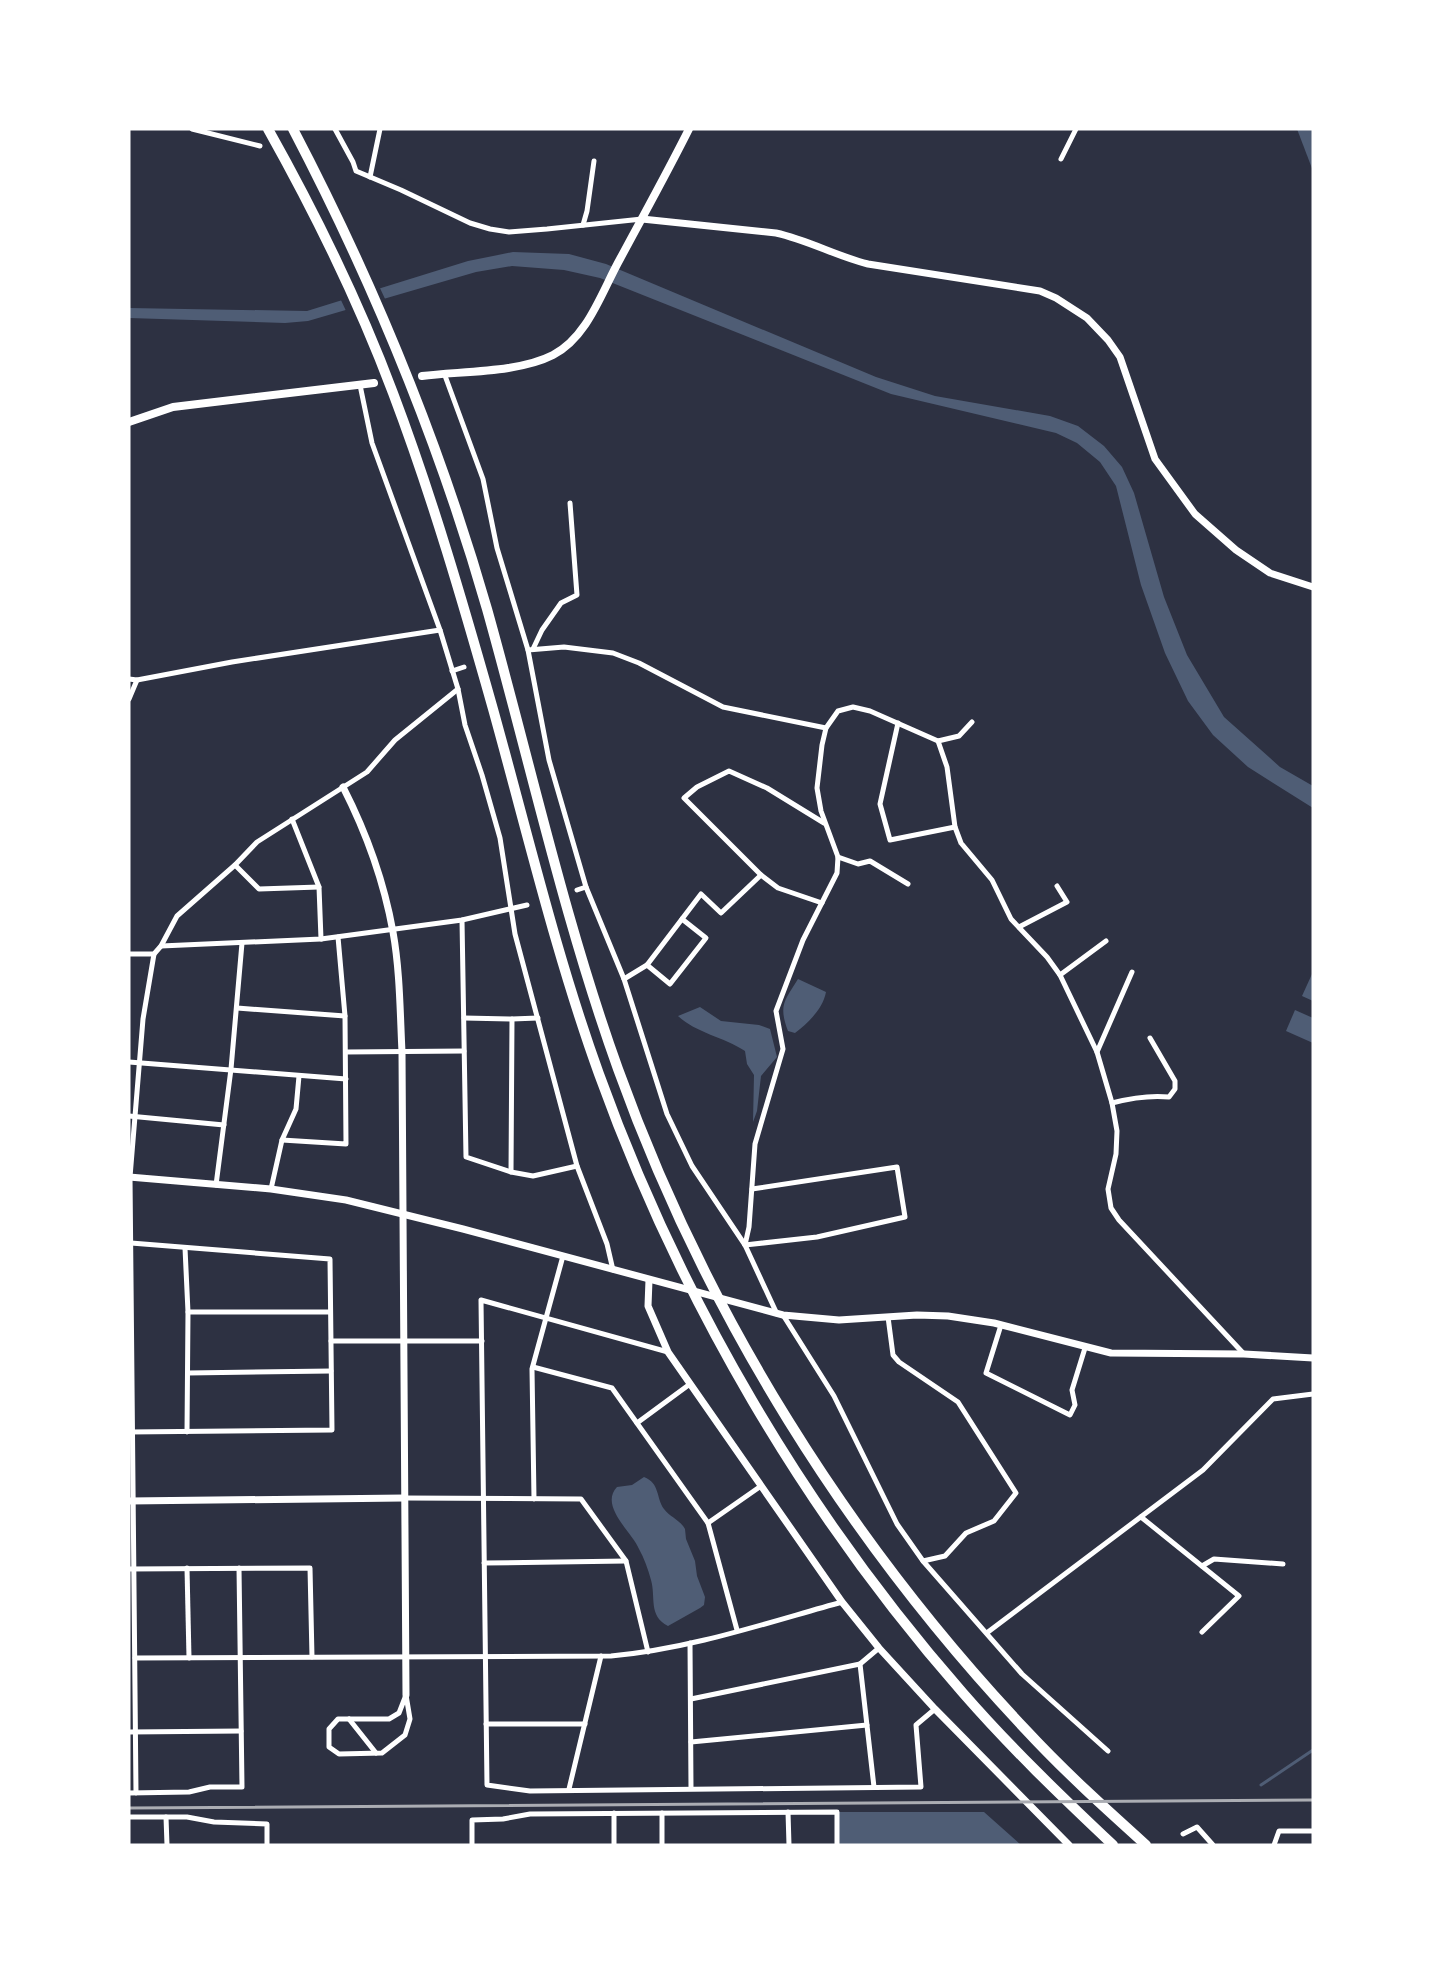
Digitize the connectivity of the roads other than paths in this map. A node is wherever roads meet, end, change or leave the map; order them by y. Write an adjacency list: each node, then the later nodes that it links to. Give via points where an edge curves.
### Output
1 (192, 129): 8 (street)
2 (268, 129): 181 (highway, via 344,280 393,393 465,613 579,1015 625,1142 698,1303 744,1387 819,1506 914,1635 961,1692 1050,1786)
3 (293, 129): 182 (highway, via 364,272 441,466 486,608 598,1011 642,1134 711,1286 761,1375 883,1559 977,1677 1028,1733)
4 (335, 129): 11 (street, via 356,171)
5 (380, 129): 11 (street)
6 (689, 129): 12 (main road)
7 (1076, 129): 9 (street)
8 (260, 146)
9 (1061, 159)
10 (594, 160): 13 (street)
11 (370, 177): 13 (street, via 490,229 509,232)
12 (642, 219): 13 (street); 14 (main road, via 583,328 566,347 524,365); 20 (street, via 776,233 846,259 1019,287 1056,298 1087,318 1119,357 1155,459 1195,514 1270,573)
13 (583, 225)
14 (444, 374): 15 (main road); 22 (street, via 483,479 497,548)
15 (422, 376)
16 (374, 383): 17 (main road)
17 (360, 385): 18 (main road, via 173,407); 21 (street, via 372,442)
18 (129, 422)
19 (570, 503): 22 (street, via 577,595 561,603)
20 (1313, 587)
21 (440, 630): 24 (street); 26 (street)
22 (531, 649): 31 (street, via 564,646 613,653 723,707); 43 (street, via 549,760)
23 (464, 667): 24 (street)
24 (453, 671): 27 (street)
25 (129, 679): 26 (street)
26 (137, 680): 28 (street)
27 (458, 689): 33 (street, via 395,740 367,772); 47 (street, via 465,725 500,838)
28 (129, 699)
29 (972, 722): 32 (street, via 959,736)
30 (898, 723): 31 (street, via 853,707 838,711); 32 (street); 36 (street, via 880,804 890,840)
31 (826, 728): 35 (street, via 817,788)
32 (938, 741): 36 (street, via 947,767)
33 (343, 787): 34 (street); 51 (street, via 369,848)
34 (292, 819): 38 (street, via 256,842); 42 (street)
35 (826, 824): 37 (street); 39 (street, via 729,771 684,798)
36 (955, 827): 50 (street, via 961,843 992,880)
37 (838, 857): 40 (street, via 858,864 870,861); 45 (street, via 837,873)
38 (235, 864): 42 (street, via 259,889); 56 (street, via 177,916)
39 (761, 875): 45 (street, via 778,888); 48 (street, via 721,913 701,894)
40 (908, 884)
41 (1057, 886): 50 (street, via 1067,902)
42 (319, 887): 53 (street)
43 (586, 887): 44 (street); 62 (street)
44 (577, 890)
45 (822, 903): 87 (street, via 776,1011 783,1049 755,1144)
46 (527, 905): 47 (street)
47 (512, 910): 49 (street); 66 (street)
48 (682, 919): 59 (street); 59 (street, via 706,938 670,984)
49 (462, 920): 51 (street); 65 (street)
50 (1019, 927): 61 (street)
51 (393, 931): 52 (street); 71 (street)
52 (338, 937): 53 (street); 64 (street)
53 (321, 939): 55 (street)
54 (1106, 941): 61 (street)
55 (242, 943): 56 (street); 63 (street)
56 (161, 946): 58 (street)
57 (129, 954): 58 (street)
58 (154, 954): 74 (street)
59 (647, 965): 62 (street)
60 (1132, 972): 72 (street)
61 (1060, 975): 72 (street)
62 (624, 979): 90 (street, via 667,1114 692,1166)
63 (237, 1008): 64 (street); 75 (street)
64 (345, 1016): 70 (street)
65 (464, 1018): 67 (street); 69 (street)
66 (538, 1018): 67 (street); 82 (street)
67 (512, 1019): 83 (street)
68 (1150, 1038): 78 (street, via 1175,1081 1175,1089 1169,1097)
69 (464, 1051): 71 (street); 83 (street, via 466,1157)
70 (346, 1052): 71 (street); 77 (street)
71 (402, 1052): 88 (street)
72 (1097, 1052): 78 (street)
73 (129, 1062): 74 (street)
74 (140, 1062): 75 (street); 79 (street)
75 (231, 1070): 76 (street); 80 (street)
76 (299, 1076): 77 (street); 81 (street, via 296,1109)
77 (346, 1079): 81 (street, via 346,1144)
78 (1112, 1102): 108 (street, via 1117,1131 1108,1189 1111,1208)
79 (132, 1117): 80 (street); 84 (street)
80 (224, 1125): 85 (street)
81 (282, 1140): 86 (street)
82 (577, 1166): 83 (street, via 533,1176); 93 (street, via 607,1244)
83 (511, 1172)
84 (130, 1177): 85 (street); 89 (street)
85 (216, 1185): 86 (street)
86 (271, 1189): 88 (street, via 331,1197)
87 (752, 1189): 90 (street); 90 (street, via 897,1167 905,1217 817,1237)
88 (403, 1214): 92 (street); 104 (street)
89 (131, 1243): 91 (street); 95 (street)
90 (745, 1245): 98 (street)
91 (185, 1248): 96 (street, via 330,1259); 97 (street)
92 (563, 1256): 93 (street); 100 (street)
93 (612, 1270): 94 (street)
94 (649, 1280): 98 (street); 107 (street, via 648,1306)
95 (130, 1286): 102 (street)
96 (330, 1311): 97 (street); 103 (street)
97 (188, 1312): 112 (street)
98 (780, 1314): 99 (street, via 839,1320); 126 (street, via 834,1396 897,1524)
99 (888, 1317): 101 (street, via 948,1316); 126 (street, via 893,1355 958,1402 1016,1493 994,1521 966,1533 945,1556)
100 (546, 1318): 105 (street, via 481,1300); 107 (street); 110 (street)
101 (1001, 1325): 106 (street); 106 (street, via 986,1373 1070,1415 1075,1405 1072,1389)
102 (130, 1335): 116 (street)
103 (331, 1341): 104 (street); 111 (street)
104 (403, 1341): 105 (street); 119 (street)
105 (482, 1341): 120 (street)
106 (1085, 1347): 108 (street, via 1110,1353)
107 (668, 1352): 113 (street)
108 (1244, 1354): 109 (street)
109 (1313, 1358)
110 (533, 1367): 115 (street, via 612,1389); 121 (street)
111 (331, 1371): 112 (street); 117 (street, via 332,1430)
112 (188, 1373): 117 (street)
113 (690, 1384): 115 (street); 118 (street)
114 (1313, 1394): 123 (street, via 1273,1399 1203,1470)
115 (637, 1423): 124 (street)
116 (131, 1432): 117 (street); 122 (street)
117 (187, 1432)
118 (762, 1486): 124 (street); 133 (street)
119 (404, 1498): 120 (street); 122 (street); 144 (street)
120 (484, 1498): 121 (street); 127 (street)
121 (534, 1499): 125 (street, via 581,1499)
122 (131, 1501): 132 (street)
123 (1141, 1517): 129 (street); 136 (street)
124 (708, 1523): 135 (street)
125 (626, 1561): 127 (street); 140 (street)
126 (923, 1561): 136 (street)
127 (484, 1563): 141 (street)
128 (1283, 1564): 129 (street, via 1214,1559)
129 (1202, 1566): 137 (street, via 1239,1596)
130 (187, 1568): 131 (street); 132 (street); 146 (street)
131 (239, 1568): 143 (street, via 310,1568); 147 (street)
132 (132, 1569): 134 (street)
133 (842, 1602): 135 (street); 139 (street)
134 (132, 1620): 145 (street)
135 (737, 1630): 138 (street)
136 (988, 1632): 159 (street, via 1022,1674)
137 (1202, 1632)
138 (690, 1643): 140 (street); 150 (street)
139 (879, 1648): 148 (street); 151 (street)
140 (648, 1652): 142 (street)
141 (486, 1656): 142 (street); 144 (street); 153 (street)
142 (601, 1656): 154 (street)
143 (312, 1657): 144 (street); 147 (street)
144 (405, 1657): 149 (street)
145 (135, 1658): 146 (street); 157 (street)
146 (189, 1658): 147 (street)
147 (240, 1658): 156 (street)
148 (860, 1664): 150 (street); 155 (street)
149 (406, 1695): 152 (street, via 399,1713 389,1719); 160 (street, via 410,1719 405,1735)
150 (691, 1699): 158 (street)
151 (935, 1709): 161 (street, via 916,1725 921,1786); 180 (street)
152 (349, 1719): 160 (street); 160 (street, via 339,1719 329,1729 329,1747 339,1754)
153 (486, 1724): 154 (street); 163 (street, via 487,1785 530,1791)
154 (585, 1724): 163 (street)
155 (867, 1725): 158 (street); 161 (street)
156 (241, 1731): 157 (street); 165 (street, via 242,1787)
157 (132, 1732): 165 (street)
158 (691, 1742): 162 (street)
159 (1108, 1751)
160 (376, 1754)
161 (874, 1787): 162 (street)
162 (691, 1788): 163 (street)
163 (569, 1789)
164 (129, 1793): 165 (street)
165 (136, 1793)
166 (788, 1812): 167 (street); 178 (street); 179 (street, via 837,1812)
167 (662, 1813): 168 (street); 177 (street)
168 (614, 1814): 175 (street, via 530,1814 472,1820); 176 (street)
169 (129, 1817): 170 (street)
170 (166, 1817): 173 (street); 174 (street, via 267,1824)
171 (1313, 1831): 184 (street, via 1279,1831)
172 (1183, 1834): 183 (street, via 1197,1827)
173 (167, 1845)
174 (267, 1845)
175 (472, 1845)
176 (614, 1845)
177 (662, 1845)
178 (789, 1845)
179 (837, 1845)
180 (1069, 1845)
181 (1113, 1845)
182 (1146, 1845)
183 (1213, 1845)
184 (1274, 1845)

